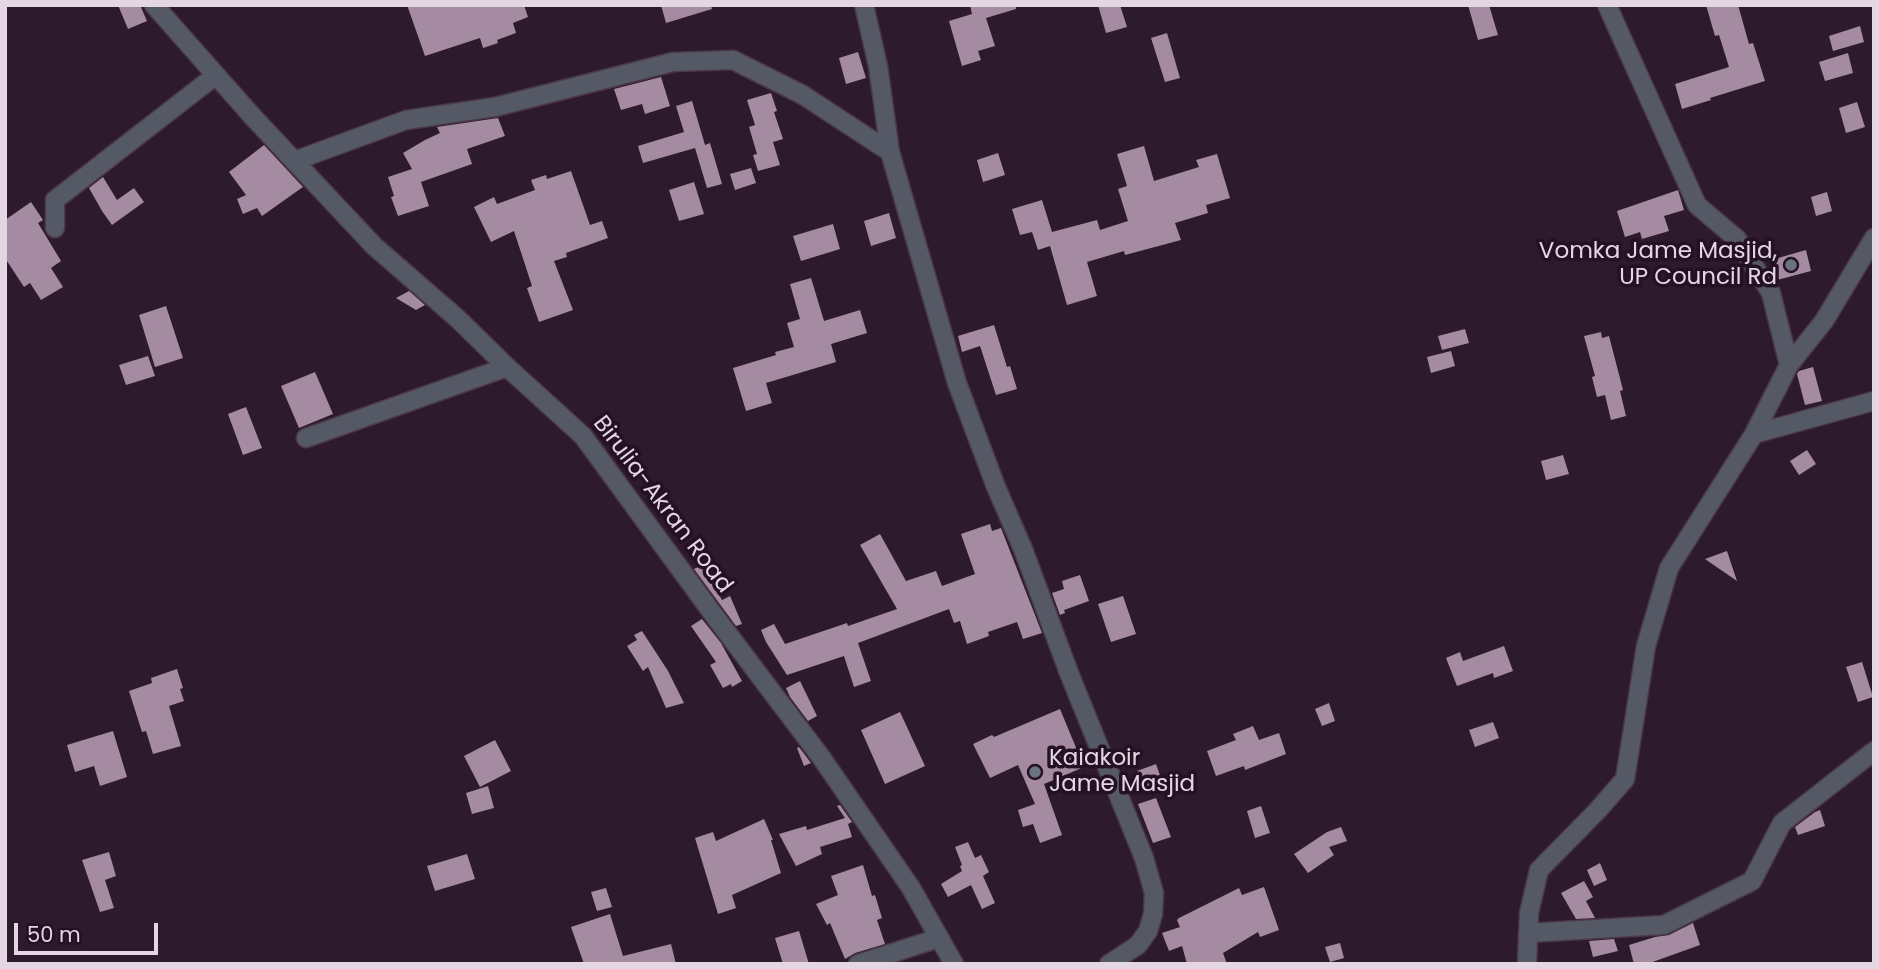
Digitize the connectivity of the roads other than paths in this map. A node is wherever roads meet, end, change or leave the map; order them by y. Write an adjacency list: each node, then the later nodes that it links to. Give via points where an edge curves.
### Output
1 (154, 5): 4 (street, Birulia-Akran Road)
2 (864, 5): 5 (street)
3 (1607, 5): 9 (street, via 1697,205 1737,239 1771,292)
4 (216, 75): 6 (street, Birulia-Akran Road); 7 (street, via 55,200)
5 (890, 152): 6 (street, via 803,95 733,60 673,62 495,107 406,120); 19 (street, via 957,383 1154,893 1148,931 1138,945)
6 (294, 162): 10 (street, Birulia-Akran Road, via 374,246)
7 (55, 228)
8 (1874, 238): 9 (street, via 1824,321)
9 (1789, 365): 12 (street)
10 (507, 367): 13 (street); 16 (street, Birulia-Akran Road, via 583,436 821,757 911,888)
11 (1874, 401): 12 (street)
12 (1754, 434): 15 (street, via 1669,568 1646,646 1625,779 1539,870)
13 (306, 438)
14 (1874, 751): 15 (street, via 1782,822 1752,881 1664,925)
15 (1528, 933): 20 (street)
16 (939, 938): 17 (street); 18 (street, Birulia-Akran Road)
17 (858, 964)
18 (954, 964)
19 (1110, 964)
20 (1527, 964)

